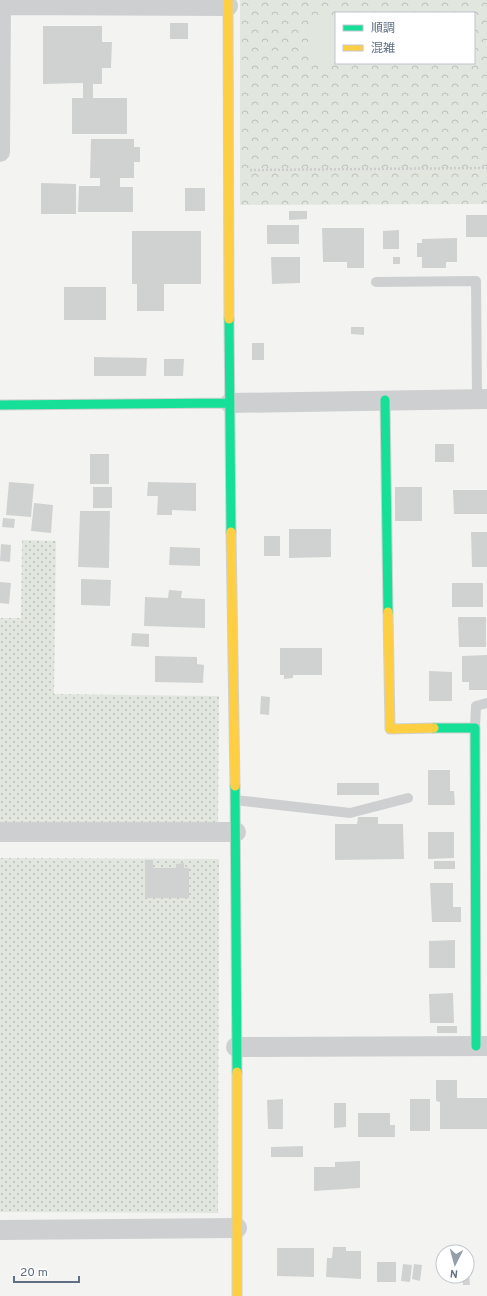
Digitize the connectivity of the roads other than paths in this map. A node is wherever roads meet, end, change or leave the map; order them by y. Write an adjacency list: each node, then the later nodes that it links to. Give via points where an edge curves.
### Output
1 (228, 3): 2 (street); 7 (street)
2 (1, 4): 3 (street)
3 (0, 152)
4 (376, 282): 5 (lane, via 476,281)
5 (482, 399): 6 (street)
6 (385, 400): 7 (street); 10 (street, via 390,729)
7 (230, 403): 8 (street); 12 (street)
8 (0, 405)
9 (487, 703): 10 (lane, via 476,706)
10 (474, 728): 15 (street)
11 (408, 798): 12 (lane, via 350,813)
12 (235, 800): 14 (street)
13 (0, 832): 14 (street)
14 (236, 832): 16 (street)
15 (482, 1046): 16 (street)
16 (236, 1047): 17 (street)
17 (237, 1228): 18 (street); 19 (street)
18 (0, 1230)
19 (237, 1296)

